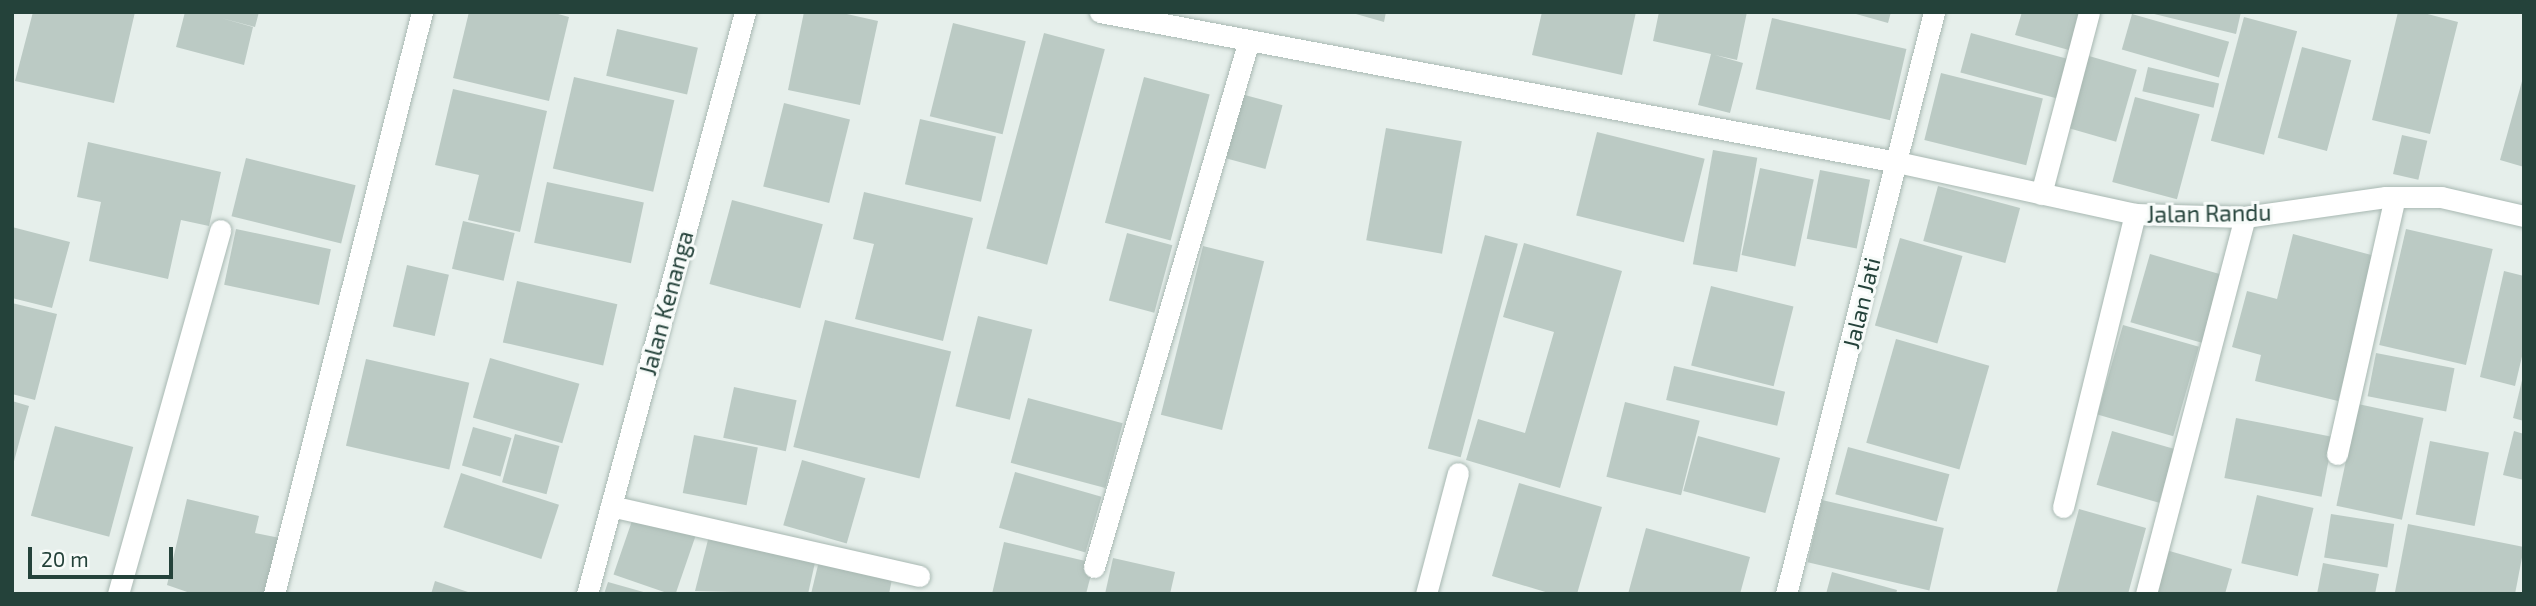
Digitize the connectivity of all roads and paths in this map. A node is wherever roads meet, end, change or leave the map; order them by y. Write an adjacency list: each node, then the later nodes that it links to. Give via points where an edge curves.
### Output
1 (422, 12): 21 (street)
2 (746, 12): 16 (street, Jalan Kenanga)
3 (1100, 12): 6 (street, Jalan Randu)
4 (1934, 12): 7 (street, Jalan Jati)
5 (2090, 12): 8 (street)
6 (1249, 40): 7 (street, Jalan Randu); 18 (street)
7 (1897, 162): 8 (street, Jalan Randu); 24 (street, Jalan Jati)
8 (2041, 194): 10 (street, Jalan Randu)
9 (2395, 197): 11 (street, Jalan Randu, via 2441,197); 12 (street, Jalan Randu); 14 (street)
10 (2135, 214): 12 (street, Jalan Randu); 17 (street)
11 (2524, 216)
12 (2245, 217): 25 (street)
13 (220, 230): 20 (street)
14 (2337, 454)
15 (1458, 473): 23 (street)
16 (611, 506): 19 (street); 22 (street, Jalan Kenanga)
17 (2063, 507)
18 (1094, 567)
19 (919, 576)
20 (118, 594)
21 (274, 594)
22 (587, 594)
23 (1426, 594)
24 (1786, 594)
25 (2146, 594)

